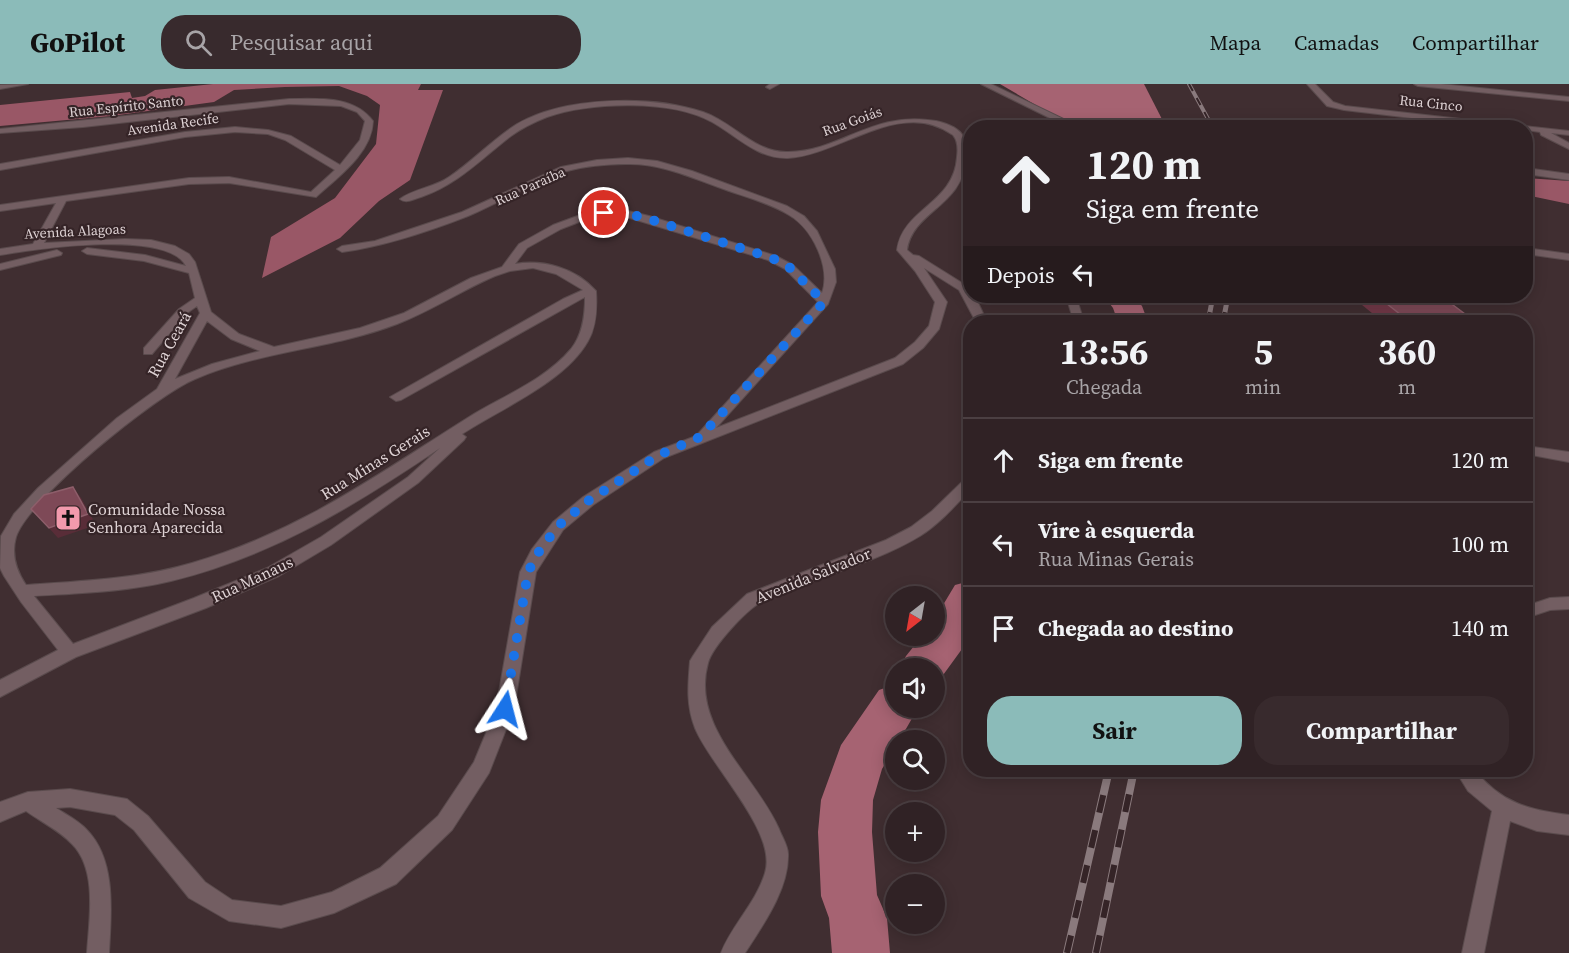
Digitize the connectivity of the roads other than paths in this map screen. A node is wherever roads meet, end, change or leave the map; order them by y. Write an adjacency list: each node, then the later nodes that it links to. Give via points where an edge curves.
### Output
1 (24, 84): 5 (street)
2 (985, 84): 7 (street)
3 (1311, 84): 8 (street, Rua Cinco, via 1330,104 1344,108)
4 (1419, 84): 6 (street)
5 (0, 87)
6 (1569, 99)
7 (1061, 120)
8 (1452, 120)
9 (1533, 129): 10 (street, Rua Cinco)
10 (1536, 129): 12 (street, Rua Cinco); 13 (street)
11 (0, 131): 15 (street, Rua Espírito Santo, via 196,112 258,102 325,102 350,105 363,112 369,121 368,132)
12 (1569, 133)
13 (1569, 146)
14 (0, 167): 15 (street, Avenida Recife, via 167,137 242,129 288,137)
15 (341, 170): 18 (street, Rua Espírito Santo, via 313,195 229,180 189,181)
16 (1533, 172): 17 (street)
17 (1569, 177)
18 (63, 199): 20 (street); 21 (street)
19 (405, 199): 23 (street, Rua Goiás, via 452,180 526,122 580,108 655,105 702,114 755,149 775,156 806,152 888,122 906,119 948,127 959,136 963,150 960,175 949,196 901,238)
20 (0, 208)
21 (38, 246): 24 (street, Avenida Alagoas); 29 (street, Avenida Alagoas, via 115,241 152,245 185,255)
22 (342, 249): 33 (street, Rua Paraíba, via 377,244 465,214 564,170 628,161 657,164 784,208 801,218 812,231 830,269 831,282)
23 (902, 250): 30 (street); 40 (street, via 941,302 935,327 919,345 899,361)
24 (0, 252)
25 (1533, 252): 26 (street)
26 (1569, 257)
27 (0, 267): 29 (street, via 46,254 91,251 145,258)
28 (506, 268): 31 (street, via 548,267 581,282); 33 (street, via 523,246 557,227 591,214 620,212 772,258 789,267); 36 (street, via 419,312 330,341)
29 (193, 271): 32 (street, Avenida Alagoas)
30 (963, 288)
31 (590, 291): 38 (street); 39 (street, Rua Minas Gerais, via 589,321 583,341 571,355 558,368)
32 (202, 298): 34 (street, Avenida Alagoas); 35 (street, via 183,311)
33 (824, 302): 40 (street)
34 (205, 313): 36 (street, via 230,335); 37 (street, Rua Ceará)
35 (148, 351)
36 (276, 352): 37 (street, via 221,365)
37 (162, 391): 44 (street, via 100,439 26,507 6,542 8,568)
38 (396, 397)
39 (474, 419): 44 (street, Rua Minas Gerais, via 374,487 296,530 245,551 186,571 106,585); 47 (street, Rua Manaus, via 413,480 326,541 273,572)
40 (700, 437): 50 (street, via 659,455 588,501 558,526 538,553 528,572 505,709 482,767 445,823 388,876 334,902 280,917 229,910 197,890 141,823 120,806 70,798)
41 (1533, 451): 42 (street)
42 (1569, 457)
43 (963, 489): 55 (street, Avenida Salvador, via 937,515 891,544 753,598 717,632 699,661 696,698 704,727 767,826 778,852 776,874 757,915)
44 (23, 591): 47 (street)
45 (1569, 603): 46 (street)
46 (1533, 610)
47 (70, 652): 48 (street, Rua Manaus)
48 (0, 689)
49 (1468, 777): 51 (street)
50 (28, 801): 52 (street); 54 (street, via 81,839 92,860 99,888)
51 (1503, 806): 53 (street, via 1527,819); 56 (street)
52 (0, 812)
53 (1569, 825)
54 (98, 953)
55 (732, 953)
56 (1473, 953)

